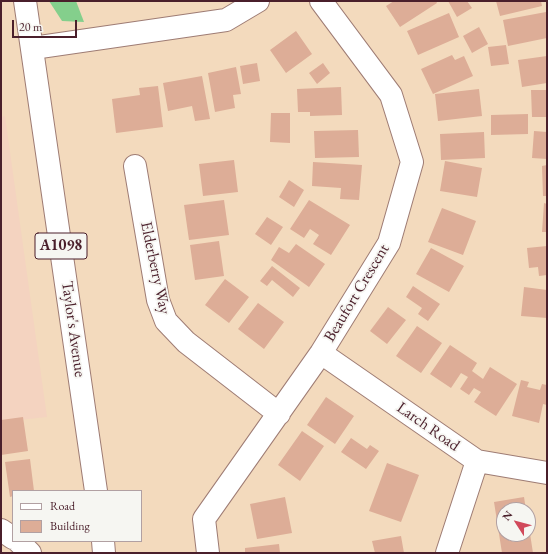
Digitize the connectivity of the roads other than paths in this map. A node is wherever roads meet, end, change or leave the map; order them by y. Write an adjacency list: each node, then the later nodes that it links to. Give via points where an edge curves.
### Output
1 (25, 1): 4 (street, Taylor's Avenue / A1098)
2 (258, 1): 4 (street, via 226,20)
3 (321, 1): 6 (street, Beaufort Crescent, via 391,95 412,162 389,243)
4 (33, 48): 10 (street, Taylor's Avenue / A1098)
5 (135, 166): 7 (street, Elderberry Way, via 158,300 166,321 186,342)
6 (321, 353): 7 (street, Beaufort Crescent); 8 (street, Larch Road)
7 (278, 414): 17 (street, Beaufort Crescent, via 204,519)
8 (477, 461): 9 (street, Larch Road); 18 (street)
9 (547, 473)
10 (96, 490)
11 (1, 530): 12 (street)
12 (12, 537)
13 (19, 542): 15 (street)
14 (103, 542): 16 (street)
15 (30, 553)
16 (104, 553)
17 (208, 553)
18 (447, 553)

